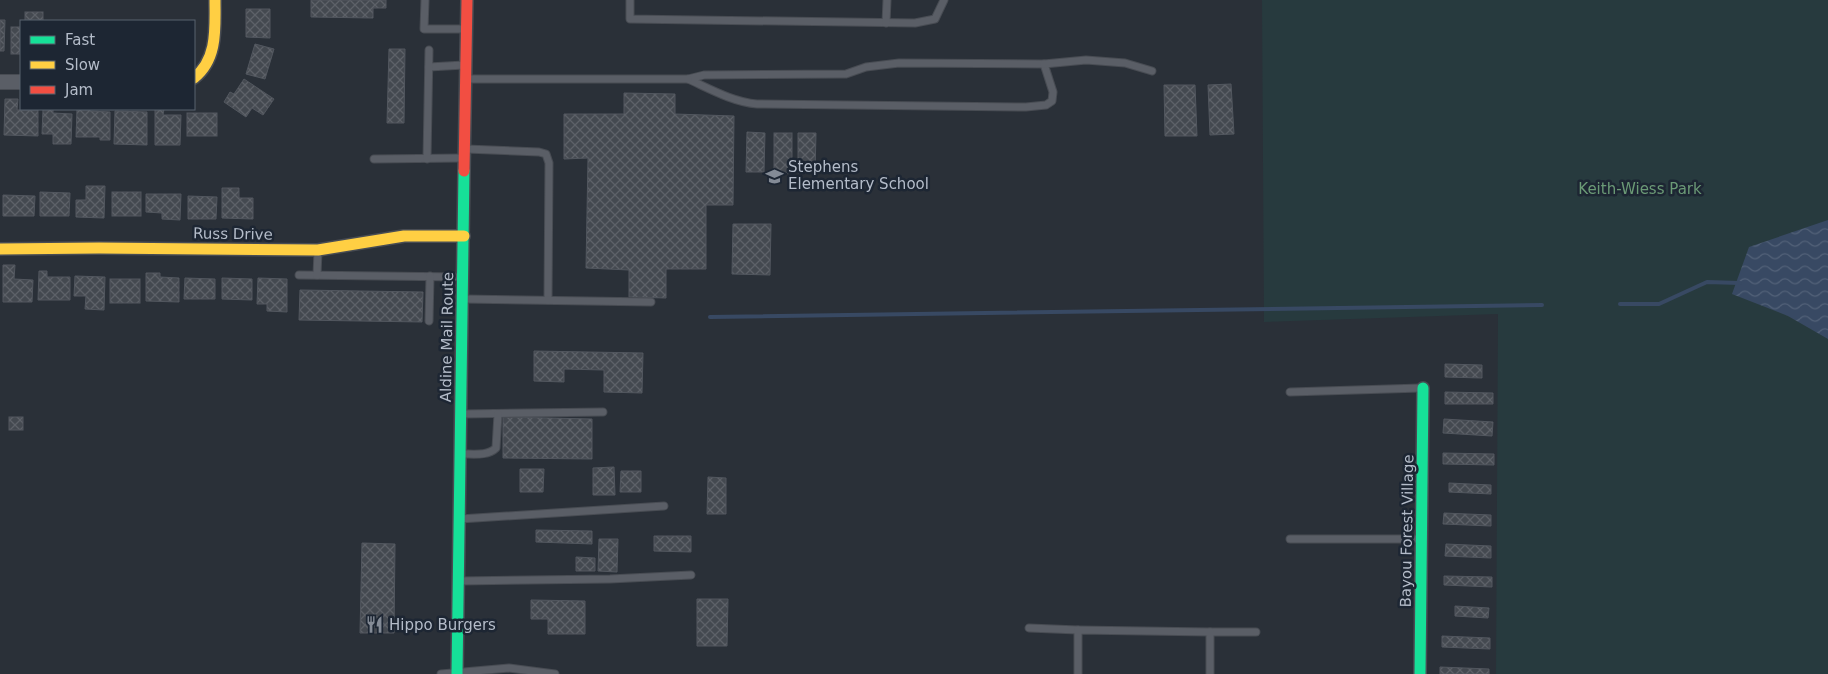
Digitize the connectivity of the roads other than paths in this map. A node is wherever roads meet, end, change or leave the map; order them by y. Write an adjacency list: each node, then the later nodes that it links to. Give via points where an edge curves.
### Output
1 (215, 0): 14 (street, via 213,44 208,63)
2 (425, 0): 8 (lane, via 424,29)
3 (468, 0): 8 (street, Aldine Mail Route)
4 (630, 0): 7 (lane, via 630,19)
5 (887, 0): 7 (lane)
6 (944, 0): 7 (lane, via 935,18 915,23)
7 (886, 23)
8 (467, 29): 11 (street, Aldine Mail Route)
9 (429, 50): 12 (lane)
10 (1044, 64): 13 (lane, via 1086,60 1125,63); 16 (lane, via 899,63 866,67 846,74 704,75); 16 (lane, via 1053,92 1052,101 1046,105 1026,107 748,104)
11 (467, 65): 12 (lane); 15 (street, Aldine Mail Route)
12 (429, 67): 21 (lane)
13 (1152, 71)
14 (195, 77)
15 (467, 79): 16 (lane); 19 (street, Aldine Mail Route)
16 (688, 79)
17 (0, 82): 18 (street)
18 (20, 82)
19 (465, 154): 21 (lane); 22 (street, Aldine Mail Route); 30 (lane, via 546,154 549,163)
20 (374, 159): 21 (lane)
21 (427, 159)
22 (464, 236): 24 (street, Russ Drive, via 404,236); 28 (street, Aldine Mail Route)
23 (0, 249): 24 (street, Russ Drive)
24 (318, 250): 26 (lane)
25 (299, 275): 26 (lane)
26 (317, 275): 27 (lane)
27 (430, 276): 28 (lane); 32 (lane)
28 (463, 277): 29 (street, Aldine Mail Route)
29 (463, 299): 30 (lane); 36 (street, Aldine Mail Route)
30 (548, 300): 31 (lane)
31 (651, 302)
32 (429, 321)
33 (1424, 388): 34 (lane); 42 (street, Bayou Forest Village)
34 (1290, 392)
35 (602, 412): 37 (lane)
36 (461, 414): 37 (lane); 38 (street, Aldine Mail Route)
37 (498, 414): 38 (lane, via 496,448 486,453)
38 (460, 454): 40 (street, Aldine Mail Route)
39 (664, 506): 40 (lane)
40 (460, 519): 44 (street, Aldine Mail Route)
41 (1290, 539): 42 (lane)
42 (1421, 539): 54 (street, Bayou Forest Village)
43 (691, 575): 44 (lane)
44 (458, 581): 50 (street, Aldine Mail Route)
45 (1029, 628): 46 (lane)
46 (1078, 630): 47 (lane); 52 (lane)
47 (1210, 632): 48 (lane); 53 (lane)
48 (1256, 632)
49 (442, 674): 50 (lane)
50 (457, 674): 51 (lane, via 509,668)
51 (555, 674)
52 (1078, 674)
53 (1210, 674)
54 (1420, 674)

